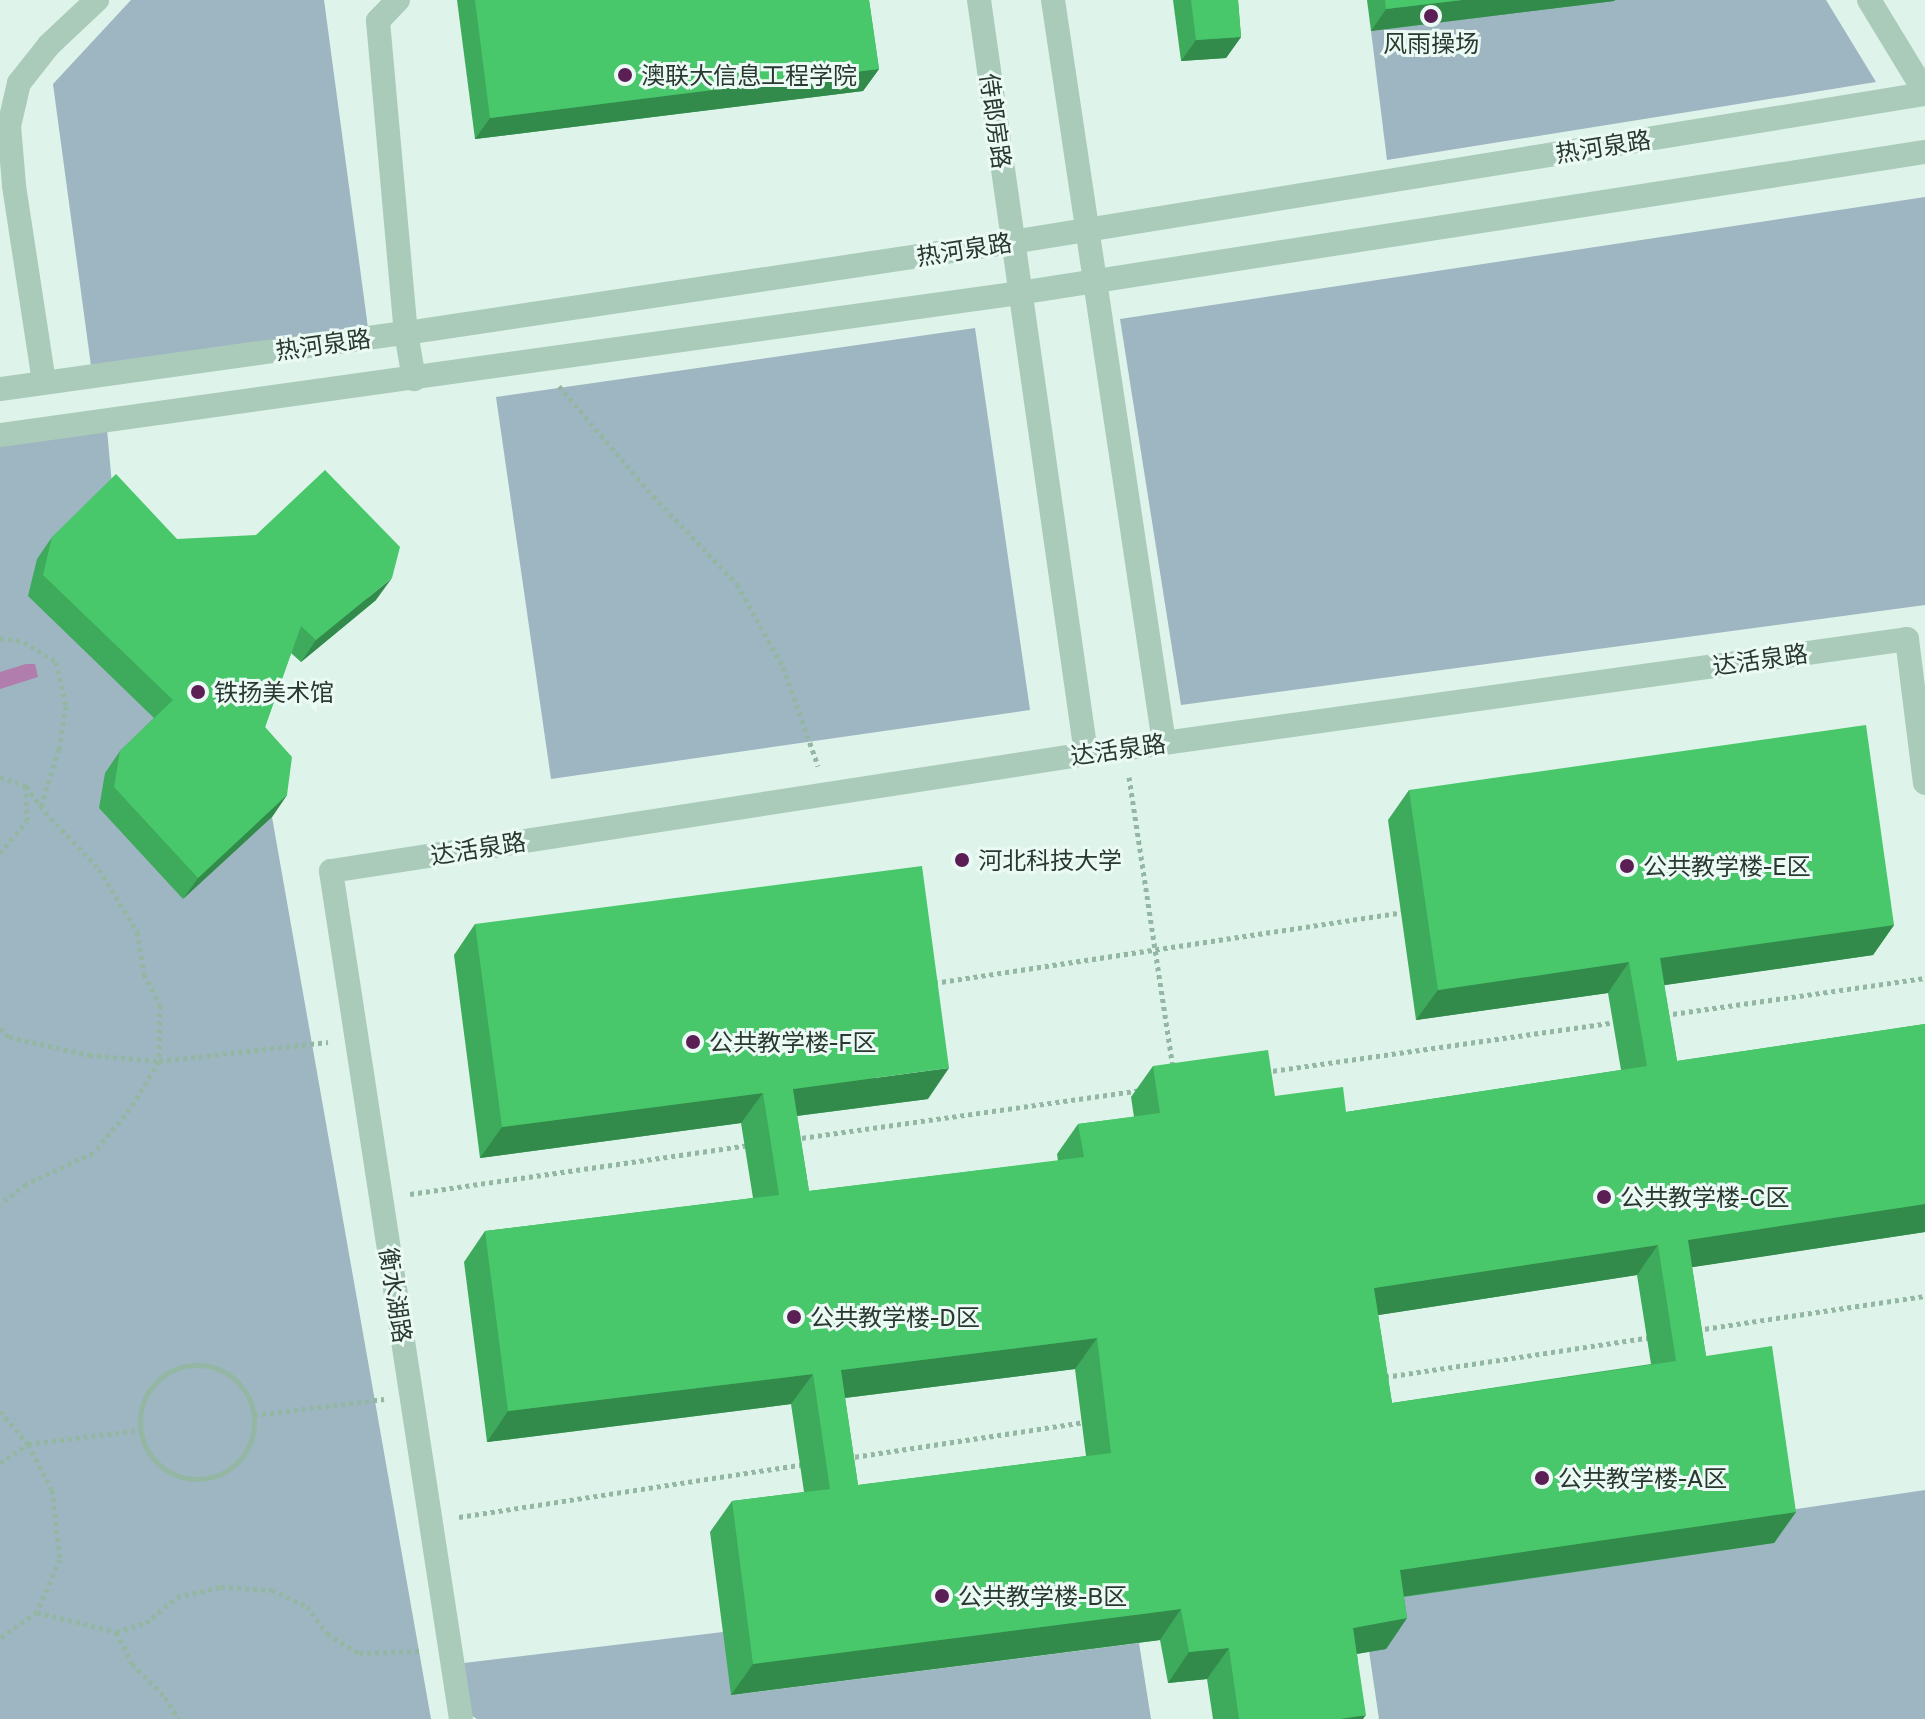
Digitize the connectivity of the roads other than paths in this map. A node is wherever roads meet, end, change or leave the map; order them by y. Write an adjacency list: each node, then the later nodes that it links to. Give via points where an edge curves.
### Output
1 (97, 0): 8 (lane, via 49,45 19,83 9,126)
2 (398, 0): 13 (lane, via 378,21)
3 (979, 0): 10 (lane, 侍郎房路)
4 (1053, 0): 9 (lane)
5 (1869, 0): 6 (lane)
6 (1925, 93): 9 (lane, 热河泉路)
7 (1925, 152): 11 (lane, 热河泉路)
8 (7, 186): 15 (lane)
9 (1087, 229): 10 (lane, 热河泉路); 11 (lane)
10 (1012, 242): 12 (lane, 侍郎房路); 13 (lane, 热河泉路)
11 (1095, 281): 12 (lane, 热河泉路); 18 (lane)
12 (1019, 293): 14 (lane, 热河泉路); 19 (lane, 侍郎房路)
13 (406, 333): 14 (lane); 15 (lane, 热河泉路)
14 (414, 379): 17 (lane, 热河泉路)
15 (44, 382): 16 (lane, 热河泉路)
16 (0, 389)
17 (0, 435)
18 (1164, 743): 19 (lane, 达活泉路); 20 (lane, 达活泉路, via 1907,639)
19 (1086, 754): 21 (lane, 达活泉路)
20 (1925, 783)
21 (331, 871): 22 (lane, 衡水湖路)
22 (461, 1719)

